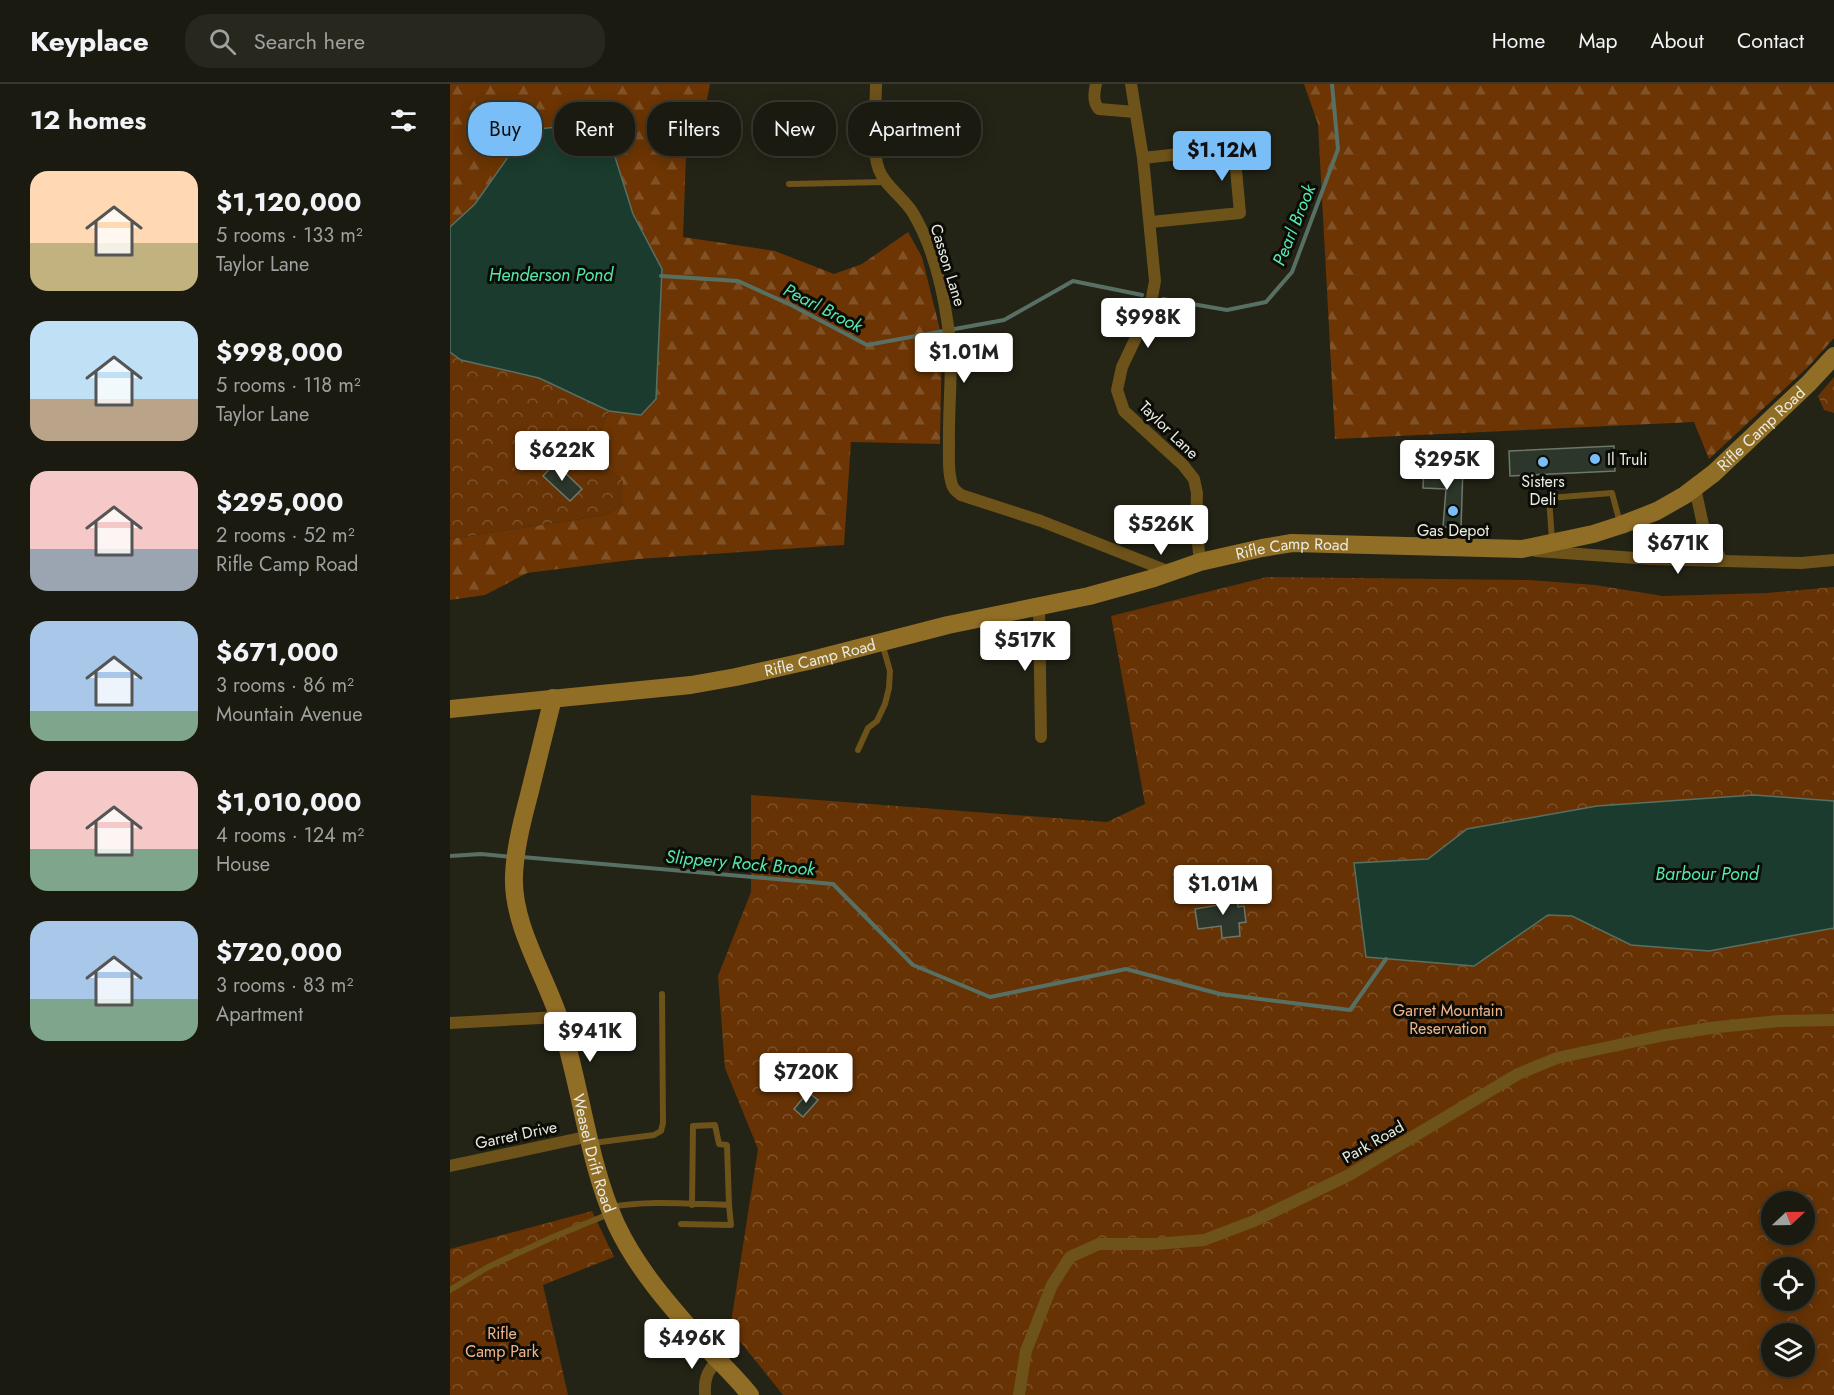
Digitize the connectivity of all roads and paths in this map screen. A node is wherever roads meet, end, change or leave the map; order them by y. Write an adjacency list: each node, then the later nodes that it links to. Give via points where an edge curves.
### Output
1 (876, 84): 6 (street, Casson Lane, via 876,152)
2 (1096, 84): 4 (street, via 1094,97 1100,109)
3 (1131, 84): 4 (street, Taylor Lane)
4 (1135, 112): 5 (street, Taylor Lane)
5 (1143, 158): 8 (street, Taylor Lane); 8 (street, via 1234,148 1240,213)
6 (885, 182): 7 (lane); 17 (street, Casson Lane, via 905,201 926,238 945,306 950,344 949,461 954,489 961,495 1041,521)
7 (789, 184)
8 (1151, 222): 14 (street, Taylor Lane, via 1155,281 1150,308 1122,367 1118,390 1124,411 1194,479)
9 (1834, 357): 10 (street, Rifle Camp Road)
10 (1695, 488): 11 (street, Rifle Camp Road, via 1657,511); 15 (street, via 1703,525)
11 (1621, 525): 12 (street, Rifle Camp Road); 12 (lane, via 1612,493 1549,498)
12 (1552, 543): 13 (street, Rifle Camp Road)
13 (1522, 549): 14 (street, Rifle Camp Road, via 1292,543); 15 (street, via 1650,560)
14 (1200, 561): 17 (street, Rifle Camp Road)
15 (1722, 561): 16 (street)
16 (1834, 561)
17 (1170, 573): 18 (street, Rifle Camp Road)
18 (1039, 606): 19 (street, Rifle Camp Road); 22 (street)
19 (882, 642): 20 (street, Rifle Camp Road, via 691,685); 23 (lane, via 890,671 889,688 881,713 868,728)
20 (553, 698): 21 (street, Rifle Camp Road); 25 (street, Weasel Drift Road, via 519,834 514,876 520,919)
21 (450, 709)
22 (1041, 737)
23 (858, 750)
24 (662, 994): 28 (lane, via 661,1131 654,1135)
25 (559, 1017): 27 (street); 28 (street, Weasel Drift Road)
26 (1834, 1020): 38 (street, Park Road, via 1718,1027 1557,1058 1518,1074 1349,1175 1254,1221 1204,1240 1099,1244 1070,1257 1052,1285 1026,1351)
27 (450, 1023)
28 (590, 1140): 29 (street, Garret Drive); 32 (street, Weasel Drift Road)
29 (450, 1166)
30 (692, 1204): 31 (lane); 31 (lane, via 693,1126 715,1125 719,1144 727,1145); 32 (lane, via 630,1203)
31 (729, 1205): 33 (lane, via 730,1225)
32 (611, 1210): 34 (lane, via 488,1267); 35 (street, Weasel Drift Road, via 646,1274)
33 (681, 1224)
34 (450, 1290)
35 (718, 1360): 36 (street, via 704,1381); 37 (street, Weasel Drift Road)
36 (705, 1395)
37 (750, 1395)
38 (1019, 1395)

